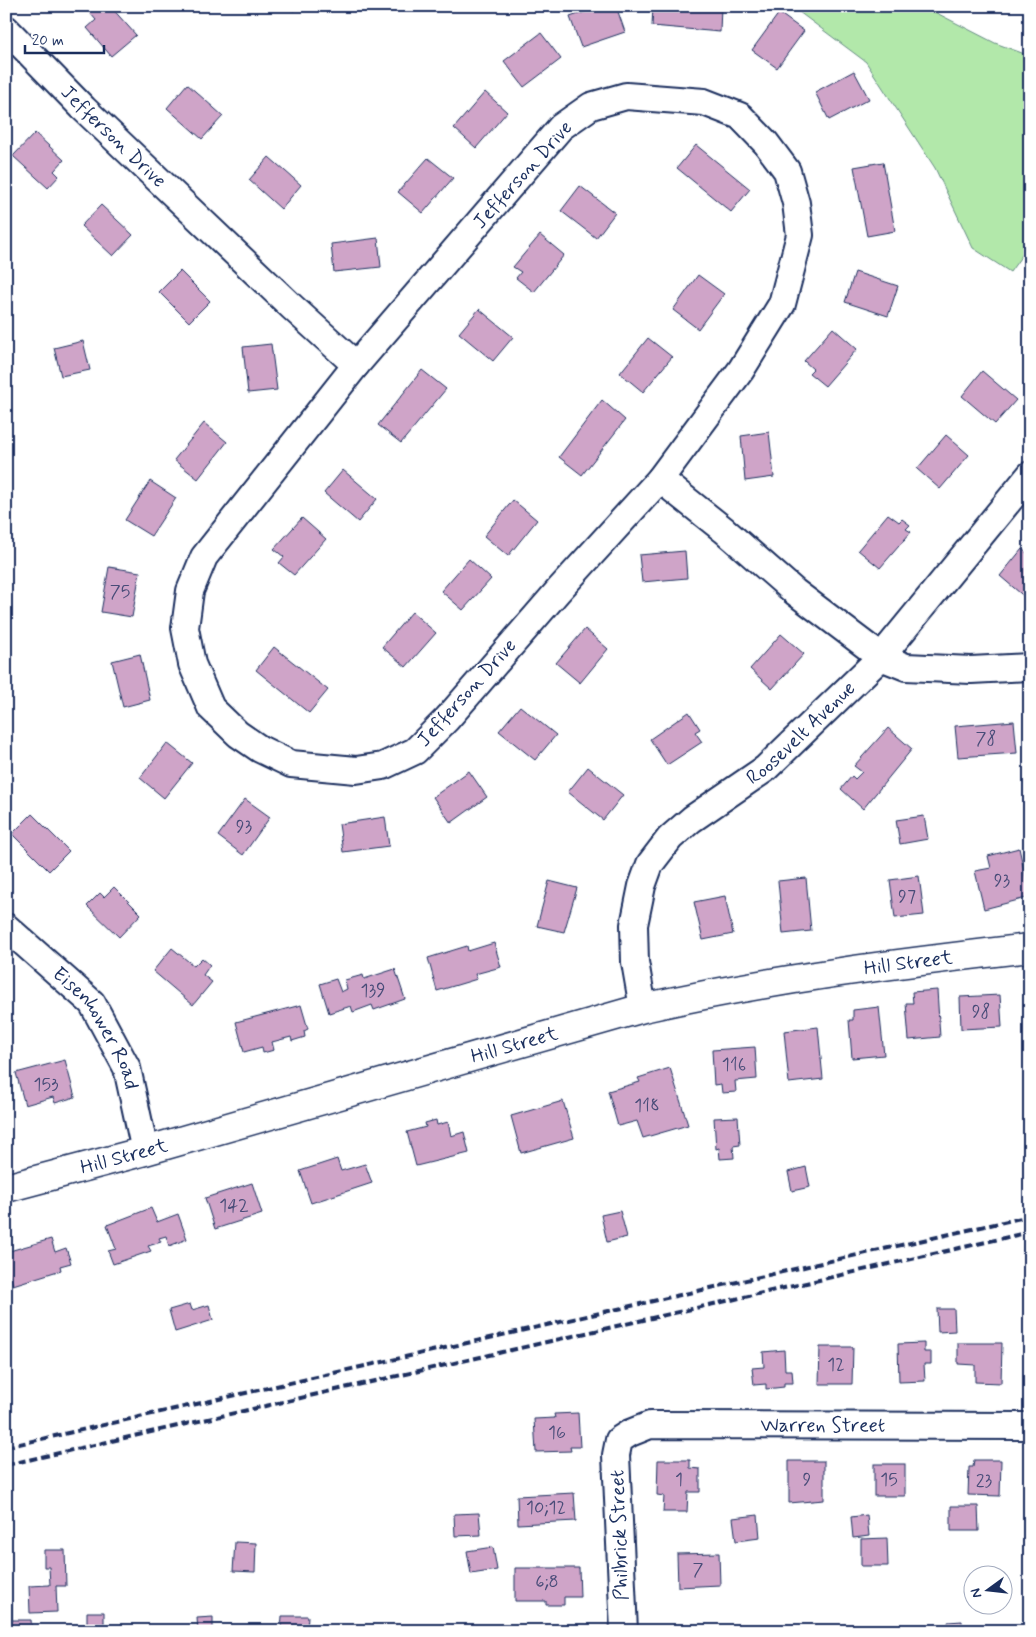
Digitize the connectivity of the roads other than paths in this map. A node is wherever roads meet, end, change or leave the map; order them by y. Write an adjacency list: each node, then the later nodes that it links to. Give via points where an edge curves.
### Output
1 (6, 29): 2 (street, Jefferson Drive, via 84,110)
2 (356, 365): 4 (street, Jefferson Drive, via 562,127 591,106 626,96 704,102 740,116 782,164 796,203 800,236 782,304 741,370); 4 (street, Jefferson Drive, via 204,557 190,591 185,628 192,664 211,708 238,734 291,764 356,770 383,766 415,751)
3 (1030, 475): 5 (street, Roosevelt Avenue)
4 (660, 479): 5 (street, via 795,592)
5 (881, 657): 6 (street, via 906,667 971,670); 9 (street, Roosevelt Avenue, via 765,769 670,838 650,864 634,925 635,962)
6 (1030, 667)
7 (6, 926): 10 (street, Eisenhower Road, via 92,1003 127,1068)
8 (1030, 948): 9 (street, Hill Street, via 873,966 716,992)
9 (643, 1008): 10 (street, Hill Street)
10 (145, 1151): 11 (street, Hill Street)
11 (6, 1188)
12 (1030, 1426): 13 (street, Warren Street, via 650,1425)
13 (619, 1440): 14 (street, Philbrick Street, via 616,1455)
14 (624, 1631)

